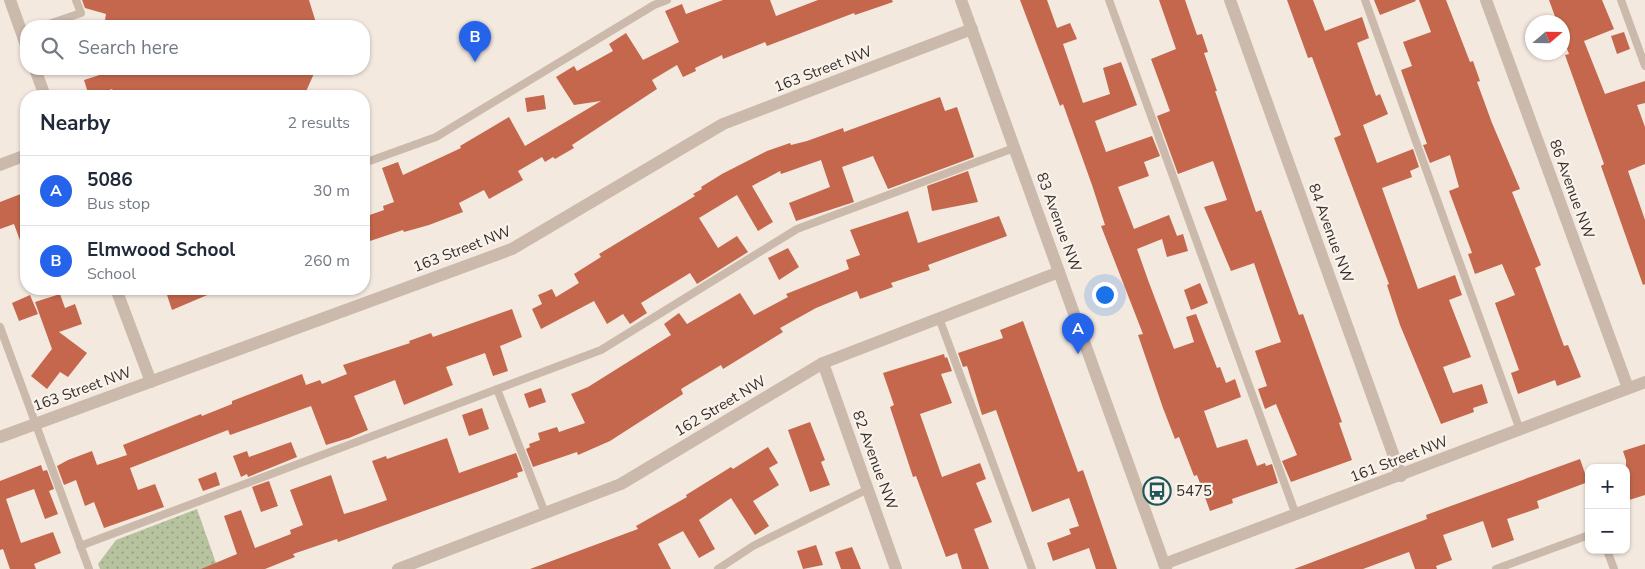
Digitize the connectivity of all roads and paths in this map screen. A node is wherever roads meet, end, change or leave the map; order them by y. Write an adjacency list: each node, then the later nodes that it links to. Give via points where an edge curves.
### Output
1 (10, 0): 11 (street)
2 (76, 0): 10 (lane, via 81,13)
3 (666, 0): 18 (lane, via 436,137)
4 (961, 0): 12 (street, 83 Avenue NW)
5 (1109, 0): 35 (lane)
6 (1230, 0): 32 (street, 84 Avenue NW)
7 (1365, 0): 30 (lane)
8 (1486, 0): 27 (street, 86 Avenue NW)
9 (1621, 0): 13 (lane)
10 (61, 20)
11 (20, 25)
12 (972, 29): 16 (street, 83 Avenue NW); 25 (street, 163 Street NW, via 723,124 512,249)
13 (1645, 66)
14 (37, 75): 15 (street)
15 (43, 90)
16 (1014, 148): 20 (street, 83 Avenue NW); 28 (lane, via 796,229 601,350)
17 (20, 157): 19 (street)
18 (370, 161)
19 (0, 165)
20 (1059, 272): 22 (street, 162 Street NW); 39 (street, 83 Avenue NW)
21 (118, 295): 25 (street)
22 (939, 318): 24 (street, 162 Street NW); 44 (lane)
23 (0, 327): 29 (lane)
24 (823, 363): 33 (street, 82 Avenue NW); 34 (street, 162 Street NW, via 621,484)
25 (151, 382): 29 (street, 163 Street NW)
26 (1645, 382): 27 (street, 161 Street NW)
27 (1628, 388): 30 (street, 161 Street NW)
28 (497, 389): 34 (lane); 37 (lane)
29 (36, 424): 31 (street, 163 Street NW); 37 (lane)
30 (1520, 430): 32 (street, 161 Street NW)
31 (0, 437)
32 (1402, 476): 35 (street, 161 Street NW)
33 (868, 489): 42 (lane, via 753,546); 43 (street, 82 Avenue NW)
34 (545, 513): 41 (street, 162 Street NW)
35 (1296, 516): 39 (street, 161 Street NW)
36 (1585, 537): 45 (lane)
37 (80, 546): 40 (lane)
38 (1608, 554): 46 (lane)
39 (1165, 567)
40 (88, 569)
41 (398, 569)
42 (718, 569)
43 (896, 569)
44 (1032, 569)
45 (1496, 569)
46 (1614, 569)

